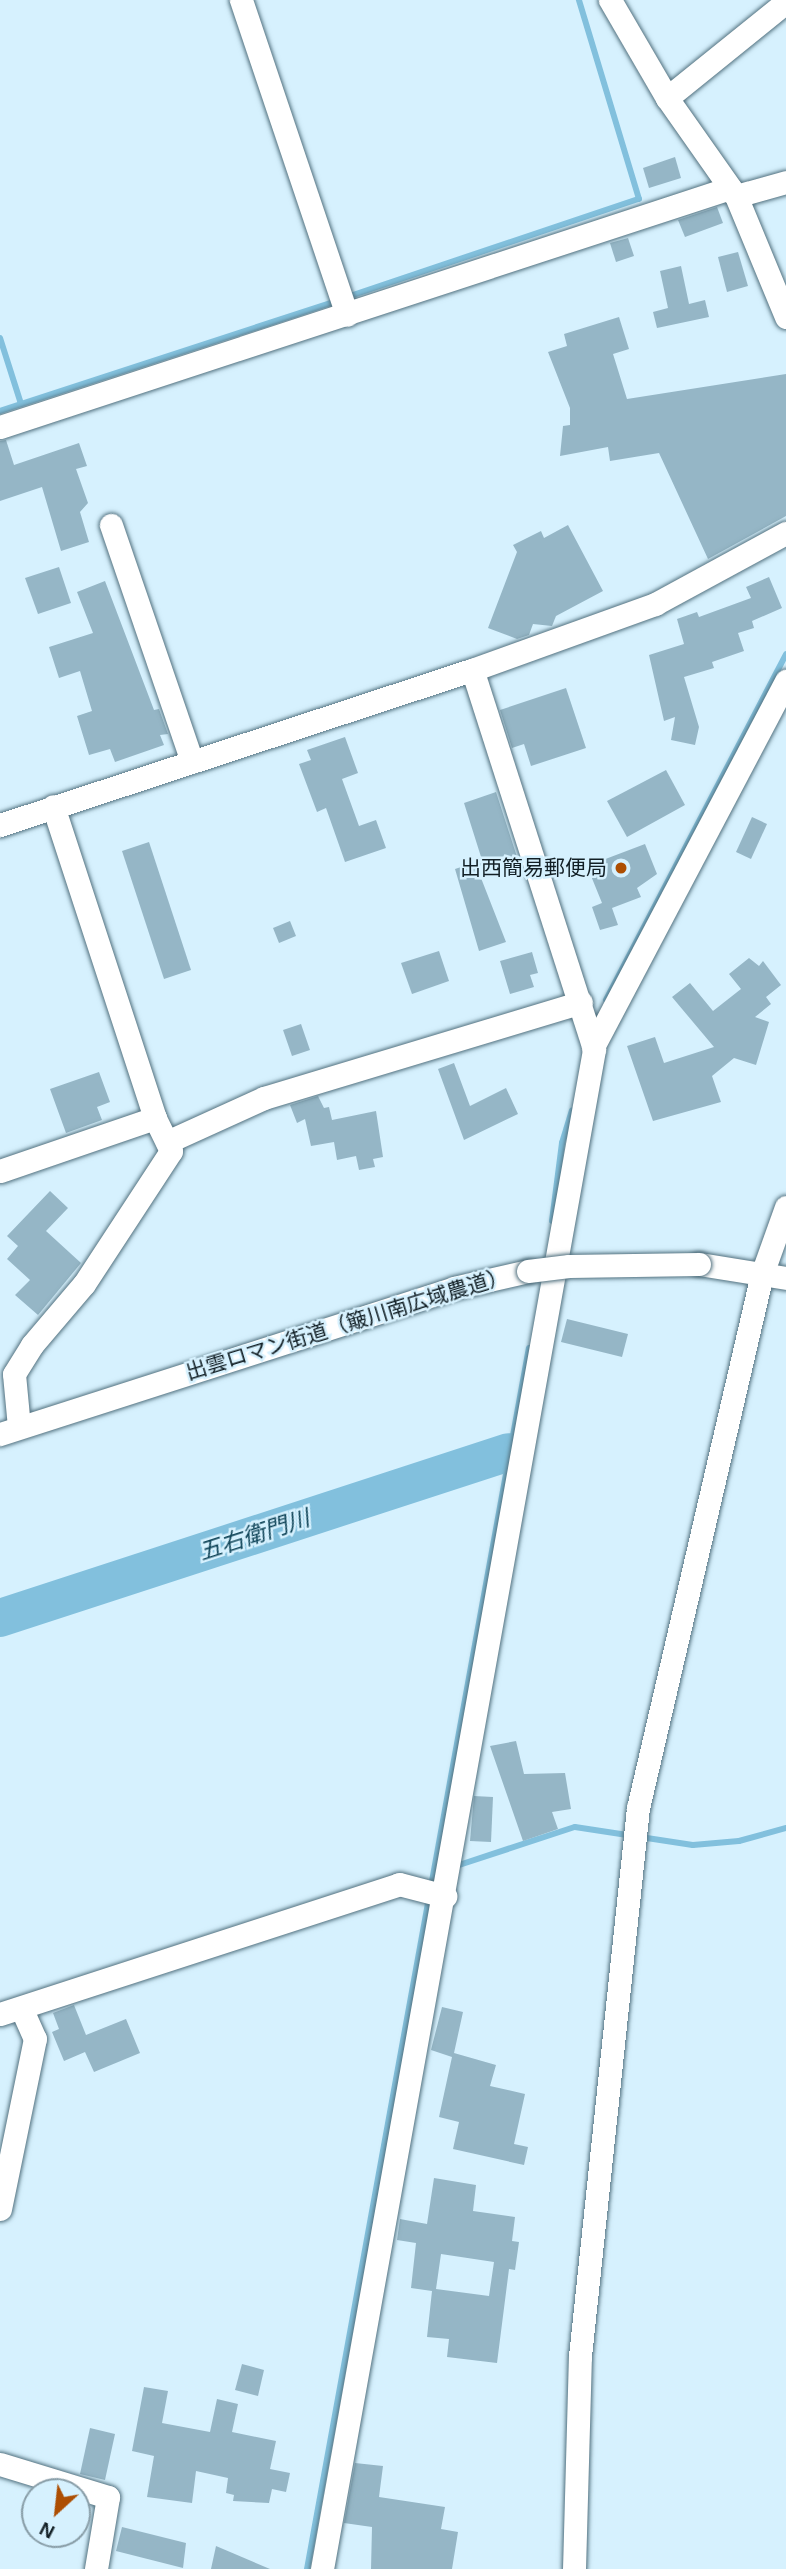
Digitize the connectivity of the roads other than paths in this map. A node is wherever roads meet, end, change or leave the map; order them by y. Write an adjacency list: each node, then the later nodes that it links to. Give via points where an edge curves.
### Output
1 (241, 0): 7 (street)
2 (610, 0): 4 (street)
3 (786, 2): 4 (street)
4 (667, 98): 6 (street)
5 (786, 182): 6 (street)
6 (733, 192): 7 (street); 8 (street)
7 (347, 315): 9 (street)
8 (786, 317)
9 (0, 427)
10 (111, 525): 14 (street)
11 (786, 533): 12 (street, via 655,604)
12 (472, 670): 14 (street); 17 (street)
13 (786, 681): 18 (street)
14 (192, 761): 15 (street)
15 (53, 806): 16 (street); 19 (street)
16 (0, 825)
17 (581, 1002): 18 (street); 20 (street, via 264,1098)
18 (593, 1047): 26 (street)
19 (155, 1118): 20 (street); 21 (street)
20 (167, 1142): 25 (street, via 171,1151 85,1284 32,1345 14,1374)
21 (0, 1171)
22 (786, 1206): 23 (street)
23 (762, 1274): 24 (street, 出雲ロマン街道（簸川南広域農道）); 25 (street, 出雲ロマン街道（簸川南広域農道）, bridge, via 699,1264 596,1264 528,1271 454,1289); 32 (street, via 638,1808 580,2356)
24 (786, 1278)
25 (10, 1430)
26 (445, 1896): 27 (street, via 399,1884); 31 (street)
27 (10, 2011): 28 (street, via 35,2039)
28 (0, 2210)
29 (0, 2464): 30 (street, via 108,2497)
30 (96, 2569)
31 (322, 2569)
32 (574, 2569)

